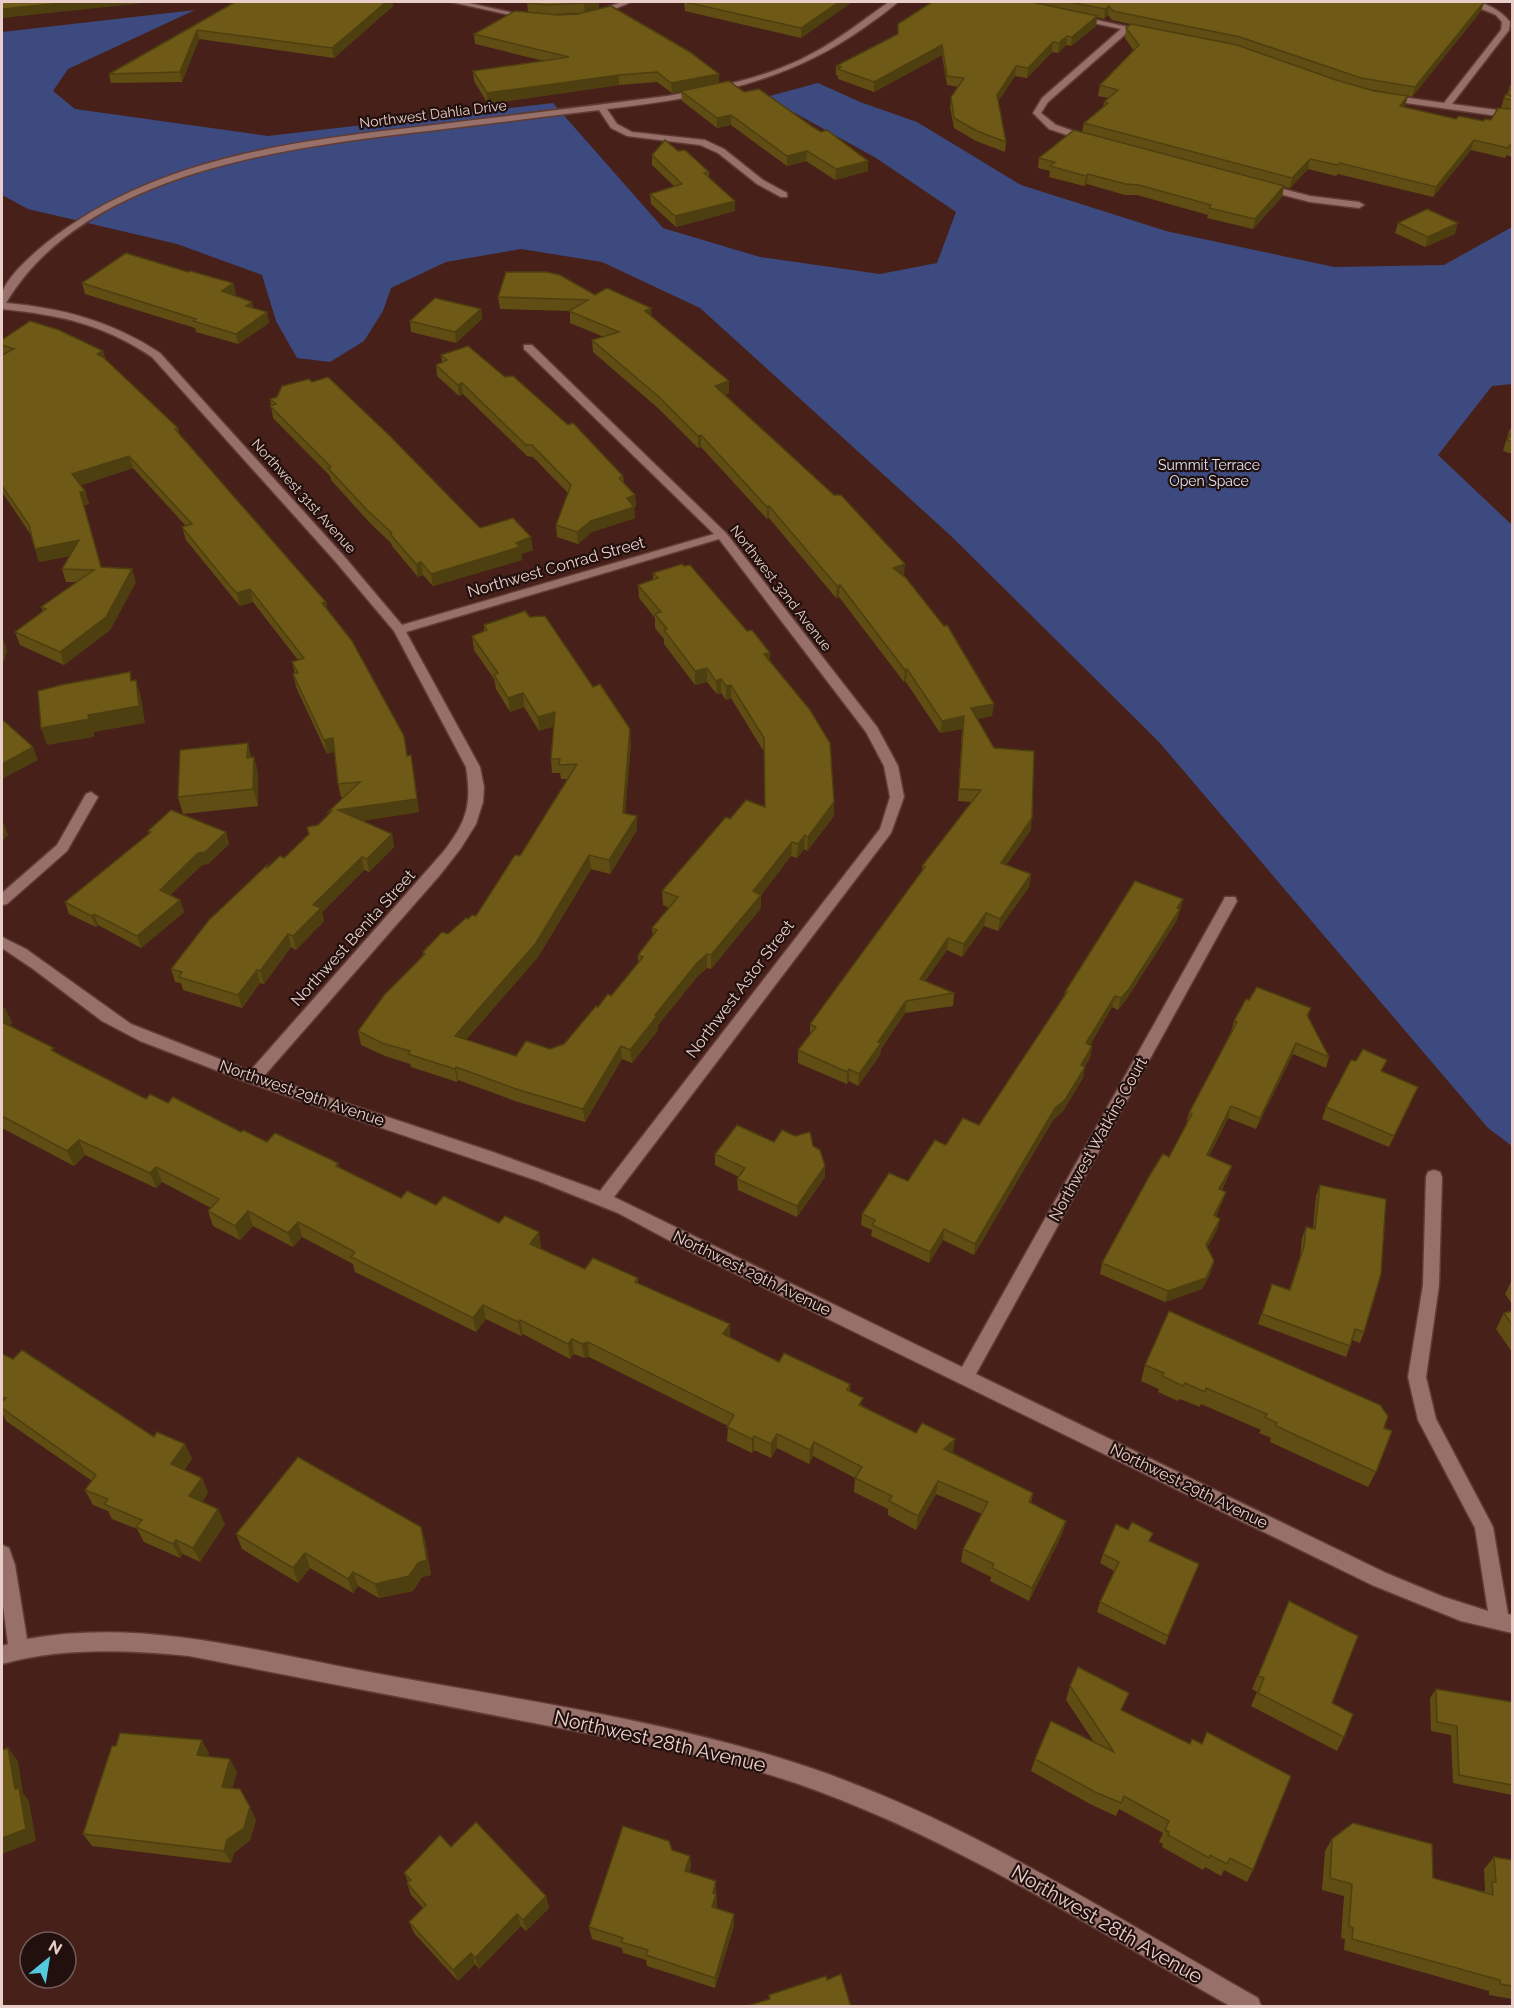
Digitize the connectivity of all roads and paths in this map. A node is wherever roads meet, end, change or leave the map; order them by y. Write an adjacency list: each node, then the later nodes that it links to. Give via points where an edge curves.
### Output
1 (455, 2): 7 (street)
2 (627, 2): 5 (street)
3 (894, 2): 12 (street, Northwest Dahlia Drive, via 837,43 777,72 713,90)
4 (1469, 2): 11 (street, via 1499,13 1506,22 1505,30)
5 (589, 16)
6 (1072, 16): 8 (street)
7 (533, 18)
8 (1127, 28): 9 (street); 14 (street, via 1045,100 1037,113 1041,120 1068,134)
9 (1161, 35)
10 (1383, 97): 11 (street)
11 (1446, 106): 13 (street)
12 (601, 108): 16 (street, via 614,126 630,134 702,142 721,151 760,182); 18 (street, Northwest Dahlia Drive, via 311,143 184,173 118,201 42,250 11,283)
13 (1512, 115)
14 (1102, 143)
15 (1253, 184): 17 (street, via 1310,199)
16 (784, 195)
17 (1359, 205)
18 (2, 304): 21 (street, Northwest 31st Avenue, via 47,309 94,322 133,338 156,355)
19 (528, 347): 20 (street, Northwest 32nd Avenue)
20 (722, 536): 21 (street, Northwest Conrad Street); 23 (street, Northwest 32nd Avenue, via 872,730 891,766)
21 (399, 630): 24 (street, Northwest 31st Avenue, via 473,767 477,790)
22 (91, 797): 25 (street, via 62,848)
23 (897, 797): 30 (street, Northwest Astor Street, via 886,830)
24 (472, 816): 28 (street, Northwest Benita Street, via 456,846 435,872)
25 (2, 900)
26 (1230, 901): 31 (street, Northwest Watkins Court)
27 (2, 942): 28 (street, Northwest 29th Avenue, via 20,951 102,1015 143,1037)
28 (253, 1078): 30 (street, Northwest 29th Avenue, via 459,1145)
29 (1434, 1177): 33 (street, via 1431,1285 1417,1377 1426,1420 1484,1527)
30 (603, 1199): 31 (street, Northwest 29th Avenue)
31 (966, 1376): 33 (street, Northwest 29th Avenue, via 1379,1579 1449,1608)
32 (2, 1554): 34 (street, via 6,1565)
33 (1506, 1624)
34 (10, 1652): 35 (street, Northwest 28th Avenue, via 86,1641 139,1641 189,1647 731,1753 813,1779 968,1845)
35 (1251, 2007)

